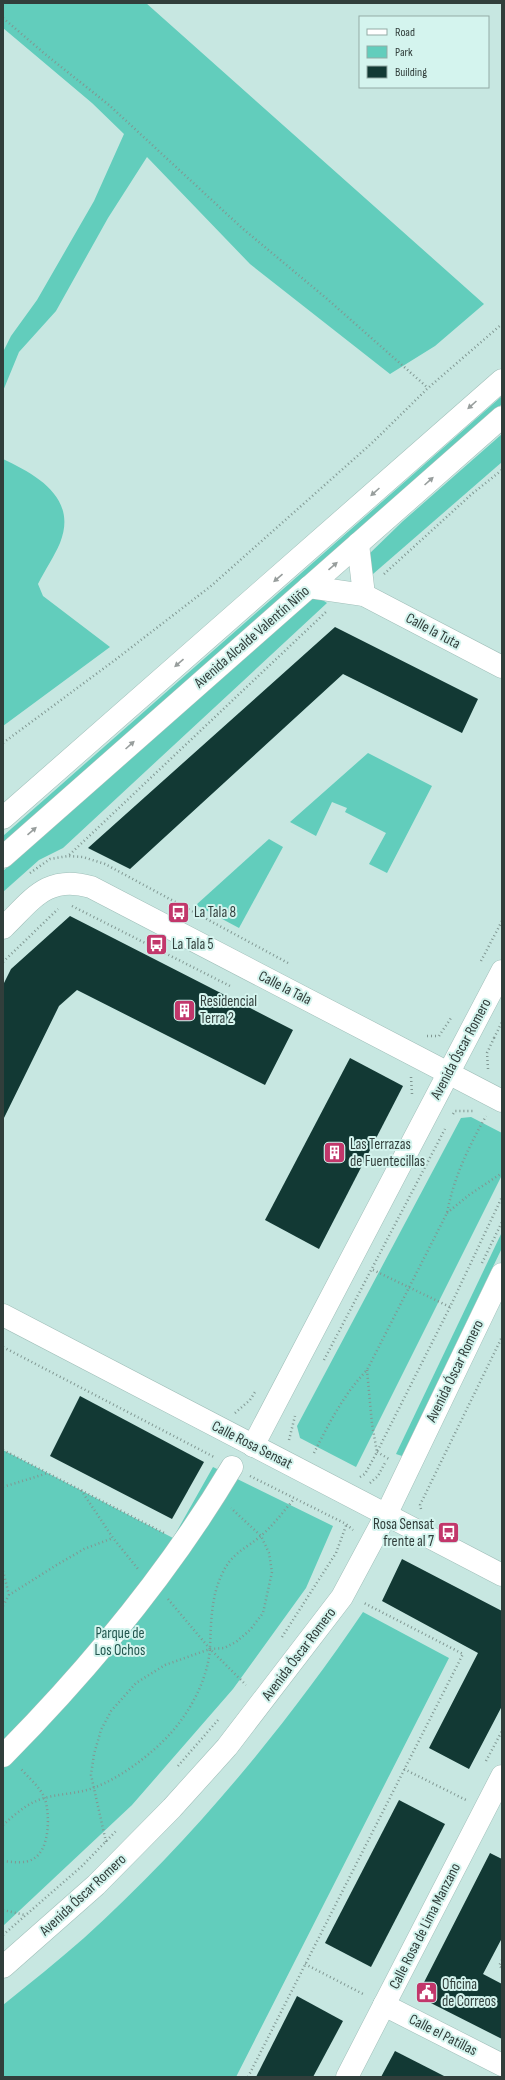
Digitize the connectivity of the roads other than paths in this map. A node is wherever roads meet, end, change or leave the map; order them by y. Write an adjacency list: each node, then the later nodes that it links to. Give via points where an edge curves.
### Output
1 (502, 380): 7 (street, Avenida Alcalde Valentín Niño, one-way to 7)
2 (502, 418): 3 (street, Avenida Alcalde Valentín Niño, one-way to 2)
3 (358, 544): 4 (street, Avenida Alcalde Valentín Niño, one-way to 3); 5 (street)
4 (309, 588): 5 (street, Calle la Tuta); 8 (street, Avenida Alcalde Valentín Niño, one-way to 4)
5 (364, 595): 6 (street, Calle la Tuta)
6 (502, 667)
7 (3, 818)
8 (3, 857)
9 (3, 928): 11 (street, Calle la Tala, via 42,891 65,893 78,883)
10 (502, 971): 11 (street, Avenida Óscar Romero)
11 (448, 1073): 12 (street, Calle la Tala); 15 (street, Avenida Óscar Romero)
12 (502, 1101)
13 (502, 1274): 17 (street, Avenida Óscar Romero)
14 (3, 1316): 15 (street, Calle Rosa Sensat)
15 (253, 1446): 17 (street, Calle Rosa Sensat)
16 (232, 1467): 19 (street, via 183,1543 105,1645 59,1698)
17 (386, 1515): 18 (street, Calle Rosa Sensat); 21 (street, Avenida Óscar Romero, via 342,1597 227,1747 172,1808 96,1885)
18 (502, 1575)
19 (4, 1754)
20 (502, 1776): 22 (street, Calle Rosa de Lima Manzano)
21 (3, 1967)
22 (384, 2005): 23 (street, Calle el Patillas); 24 (street, Calle Rosa de Lima Manzano)
23 (502, 2065)
24 (347, 2077)

